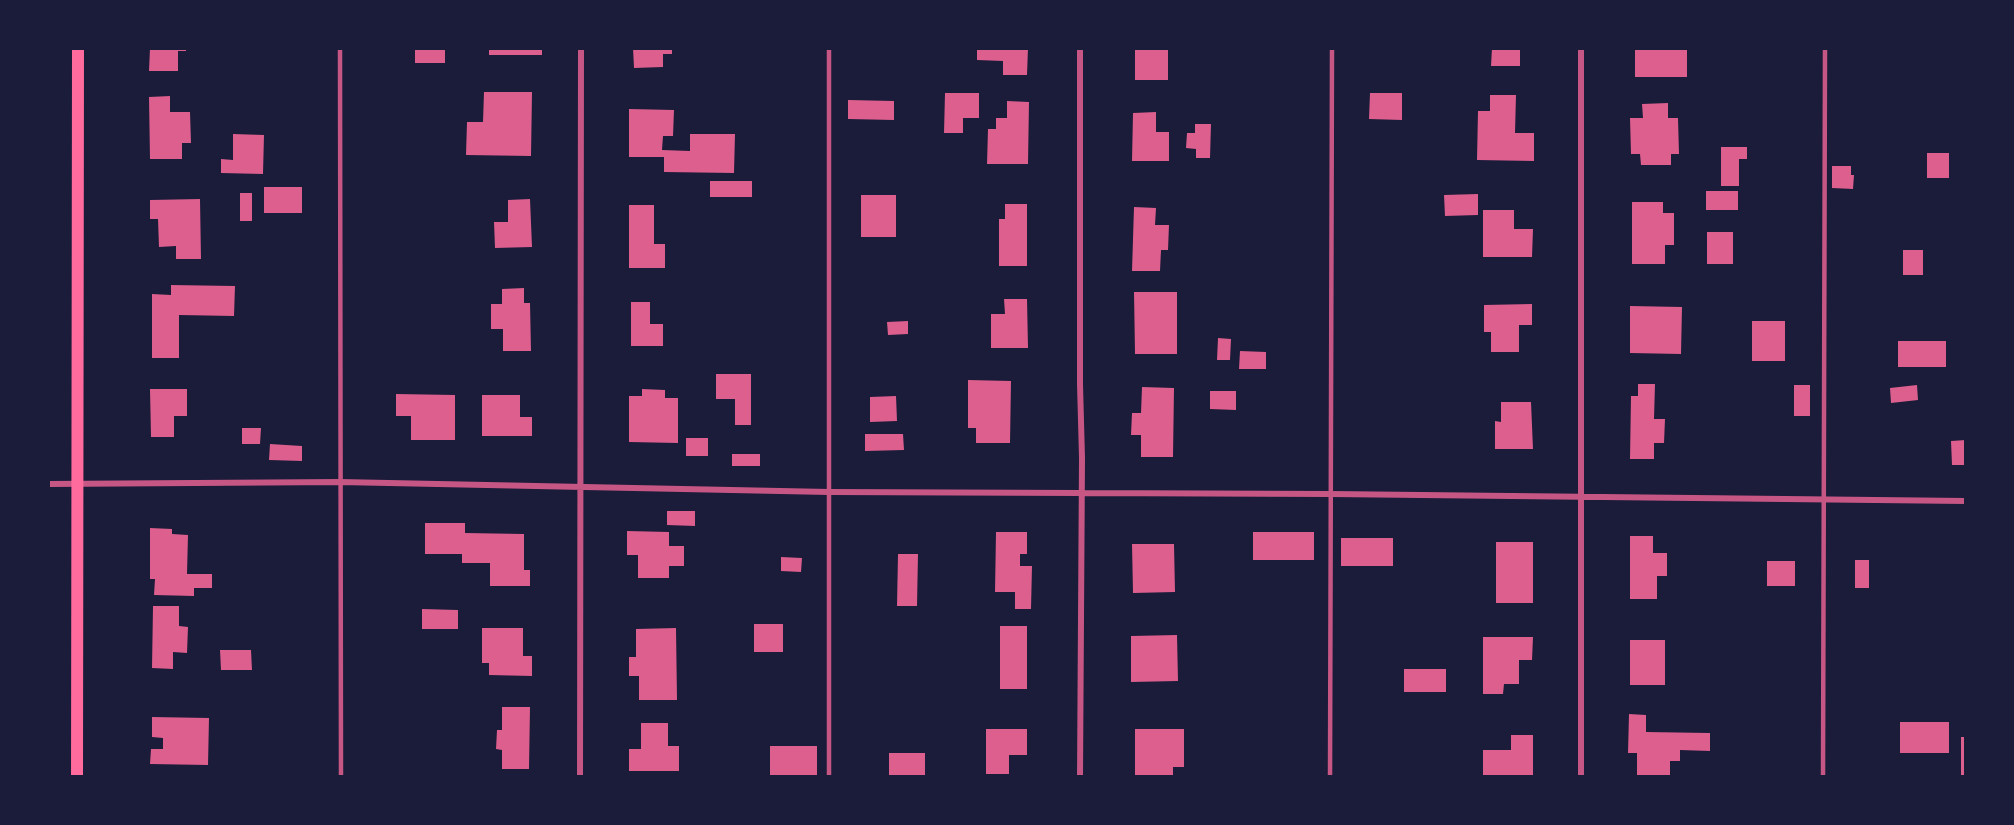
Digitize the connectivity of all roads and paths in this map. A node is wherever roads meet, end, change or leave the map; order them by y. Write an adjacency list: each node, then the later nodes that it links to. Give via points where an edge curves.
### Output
1 (78, 48): 11 (main road)
2 (340, 48): 9 (lane)
3 (581, 48): 12 (street)
4 (829, 48): 13 (lane)
5 (1080, 48): 14 (street)
6 (1332, 48): 15 (lane)
7 (1581, 48): 16 (street)
8 (1825, 48): 17 (lane)
9 (340, 482): 11 (street); 12 (street); 20 (lane)
10 (48, 484): 11 (street)
11 (78, 484): 19 (main road)
12 (580, 486): 13 (street); 21 (street)
13 (830, 492): 14 (street); 22 (lane)
14 (1081, 493): 15 (street); 23 (street)
15 (1330, 494): 16 (street); 24 (lane)
16 (1582, 497): 17 (street); 25 (street)
17 (1824, 499): 18 (street); 26 (lane)
18 (1966, 501)
19 (77, 777)
20 (341, 777)
21 (580, 777)
22 (829, 777)
23 (1080, 777)
24 (1330, 777)
25 (1581, 777)
26 (1823, 777)

